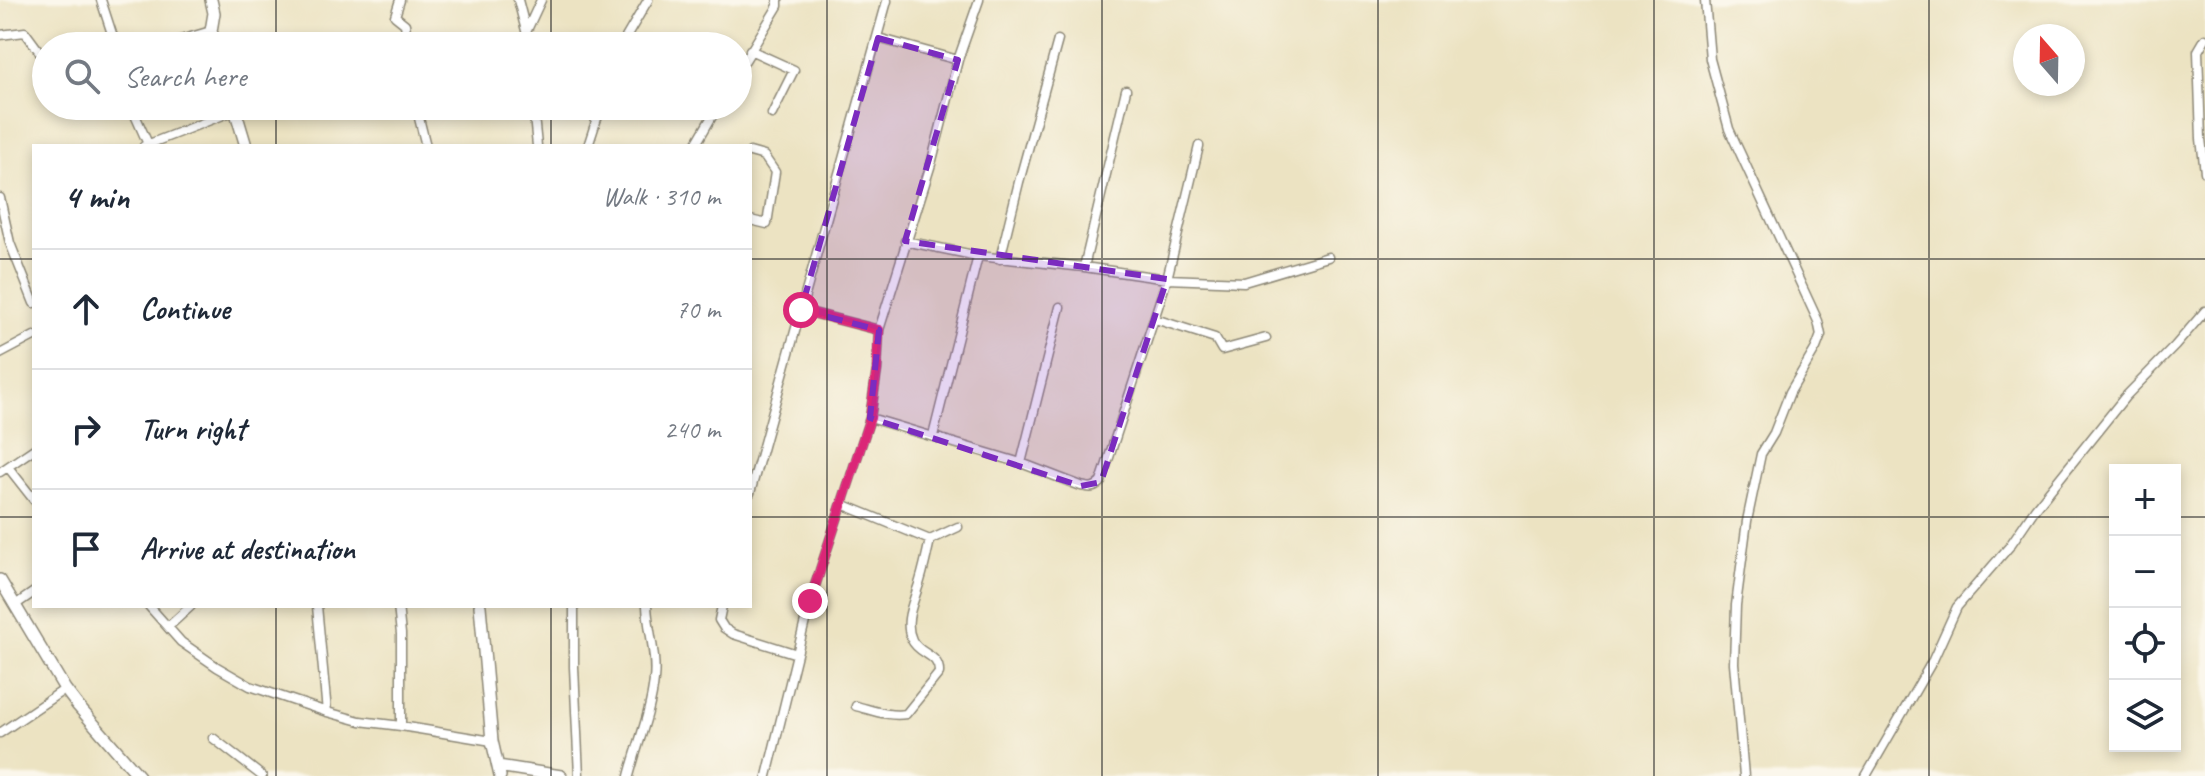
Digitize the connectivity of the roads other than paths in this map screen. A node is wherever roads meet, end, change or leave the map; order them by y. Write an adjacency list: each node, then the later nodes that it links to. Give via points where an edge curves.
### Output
1 (101, 0): 13 (street)
2 (211, 0): 11 (street)
3 (400, 0): 15 (street, via 395,16)
4 (518, 0): 12 (street)
5 (541, 0): 12 (street)
6 (648, 0): 16 (street)
7 (778, 0): 22 (street)
8 (979, 0): 24 (street)
9 (1705, 0): 99 (street, via 1710,59 1729,129 1821,335 1761,454 1747,521 1734,663)
10 (887, 1): 18 (street)
11 (211, 31): 14 (street)
12 (526, 31)
13 (111, 32)
14 (208, 32)
15 (406, 32)
16 (629, 32)
17 (0, 35): 21 (street, via 25,32)
18 (878, 38): 24 (street); 55 (street)
19 (2205, 39): 43 (street, via 2198,51)
20 (1058, 40): 50 (street)
21 (32, 42)
22 (752, 47)
23 (752, 51): 26 (street, via 794,70)
24 (958, 60): 47 (street)
25 (1126, 90): 51 (street)
26 (772, 114)
27 (136, 120): 34 (street)
28 (206, 120): 35 (street)
29 (238, 120): 36 (street)
30 (420, 120): 37 (street)
31 (534, 120): 38 (street)
32 (596, 120): 39 (street)
33 (710, 120): 40 (street)
34 (146, 144)
35 (148, 144)
36 (245, 144)
37 (426, 144)
38 (537, 144)
39 (589, 144)
40 (696, 144)
41 (1199, 146): 52 (street)
42 (752, 153): 45 (street, via 764,156 775,172 767,224)
43 (2205, 172)
44 (0, 199): 46 (street)
45 (752, 220)
46 (4, 229): 53 (street)
47 (905, 241): 48 (street); 58 (street)
48 (978, 256): 50 (street); 63 (street)
49 (1328, 257): 52 (street, via 1244,282)
50 (1000, 259): 51 (street)
51 (1084, 267): 52 (street)
52 (1167, 279): 57 (street)
53 (32, 297)
54 (1060, 307): 65 (street)
55 (801, 310): 58 (street); 67 (street)
56 (2205, 310): 100 (street, via 2125,397 1957,607)
57 (1155, 319): 60 (street, via 1215,338 1222,350); 65 (street, via 1101,482 1081,486)
58 (879, 330): 62 (street)
59 (32, 337): 61 (street)
60 (1266, 338)
61 (0, 354)
62 (870, 418): 63 (street); 69 (street)
63 (933, 436): 65 (street)
64 (32, 450): 66 (street)
65 (1021, 463)
66 (4, 470): 68 (street)
67 (752, 486)
68 (32, 498)
69 (842, 504): 71 (street); 84 (street)
70 (958, 527): 71 (street)
71 (930, 540): 86 (street, via 909,626 912,641 936,660 939,673 906,714)
72 (0, 580): 74 (street)
73 (32, 593): 74 (street)
74 (15, 605): 85 (street)
75 (151, 608): 83 (street)
76 (189, 608): 83 (street)
77 (317, 608): 87 (street)
78 (398, 608): 88 (street)
79 (480, 608): 91 (street)
80 (574, 608): 96 (street)
81 (647, 608): 97 (street, via 654,680)
82 (722, 608): 84 (street, via 719,620 733,634)
83 (168, 627): 87 (street, via 181,642 250,686)
84 (797, 654): 98 (street)
85 (65, 689): 89 (street); 93 (street)
86 (856, 706)
87 (327, 712): 88 (street)
88 (401, 726): 91 (street)
89 (0, 733)
90 (213, 738): 94 (street)
91 (492, 741): 92 (street)
92 (499, 771): 95 (street)
93 (139, 776)
94 (262, 776)
95 (561, 776)
96 (579, 776)
97 (629, 776)
98 (767, 776)
99 (1744, 776)
100 (1866, 776)

